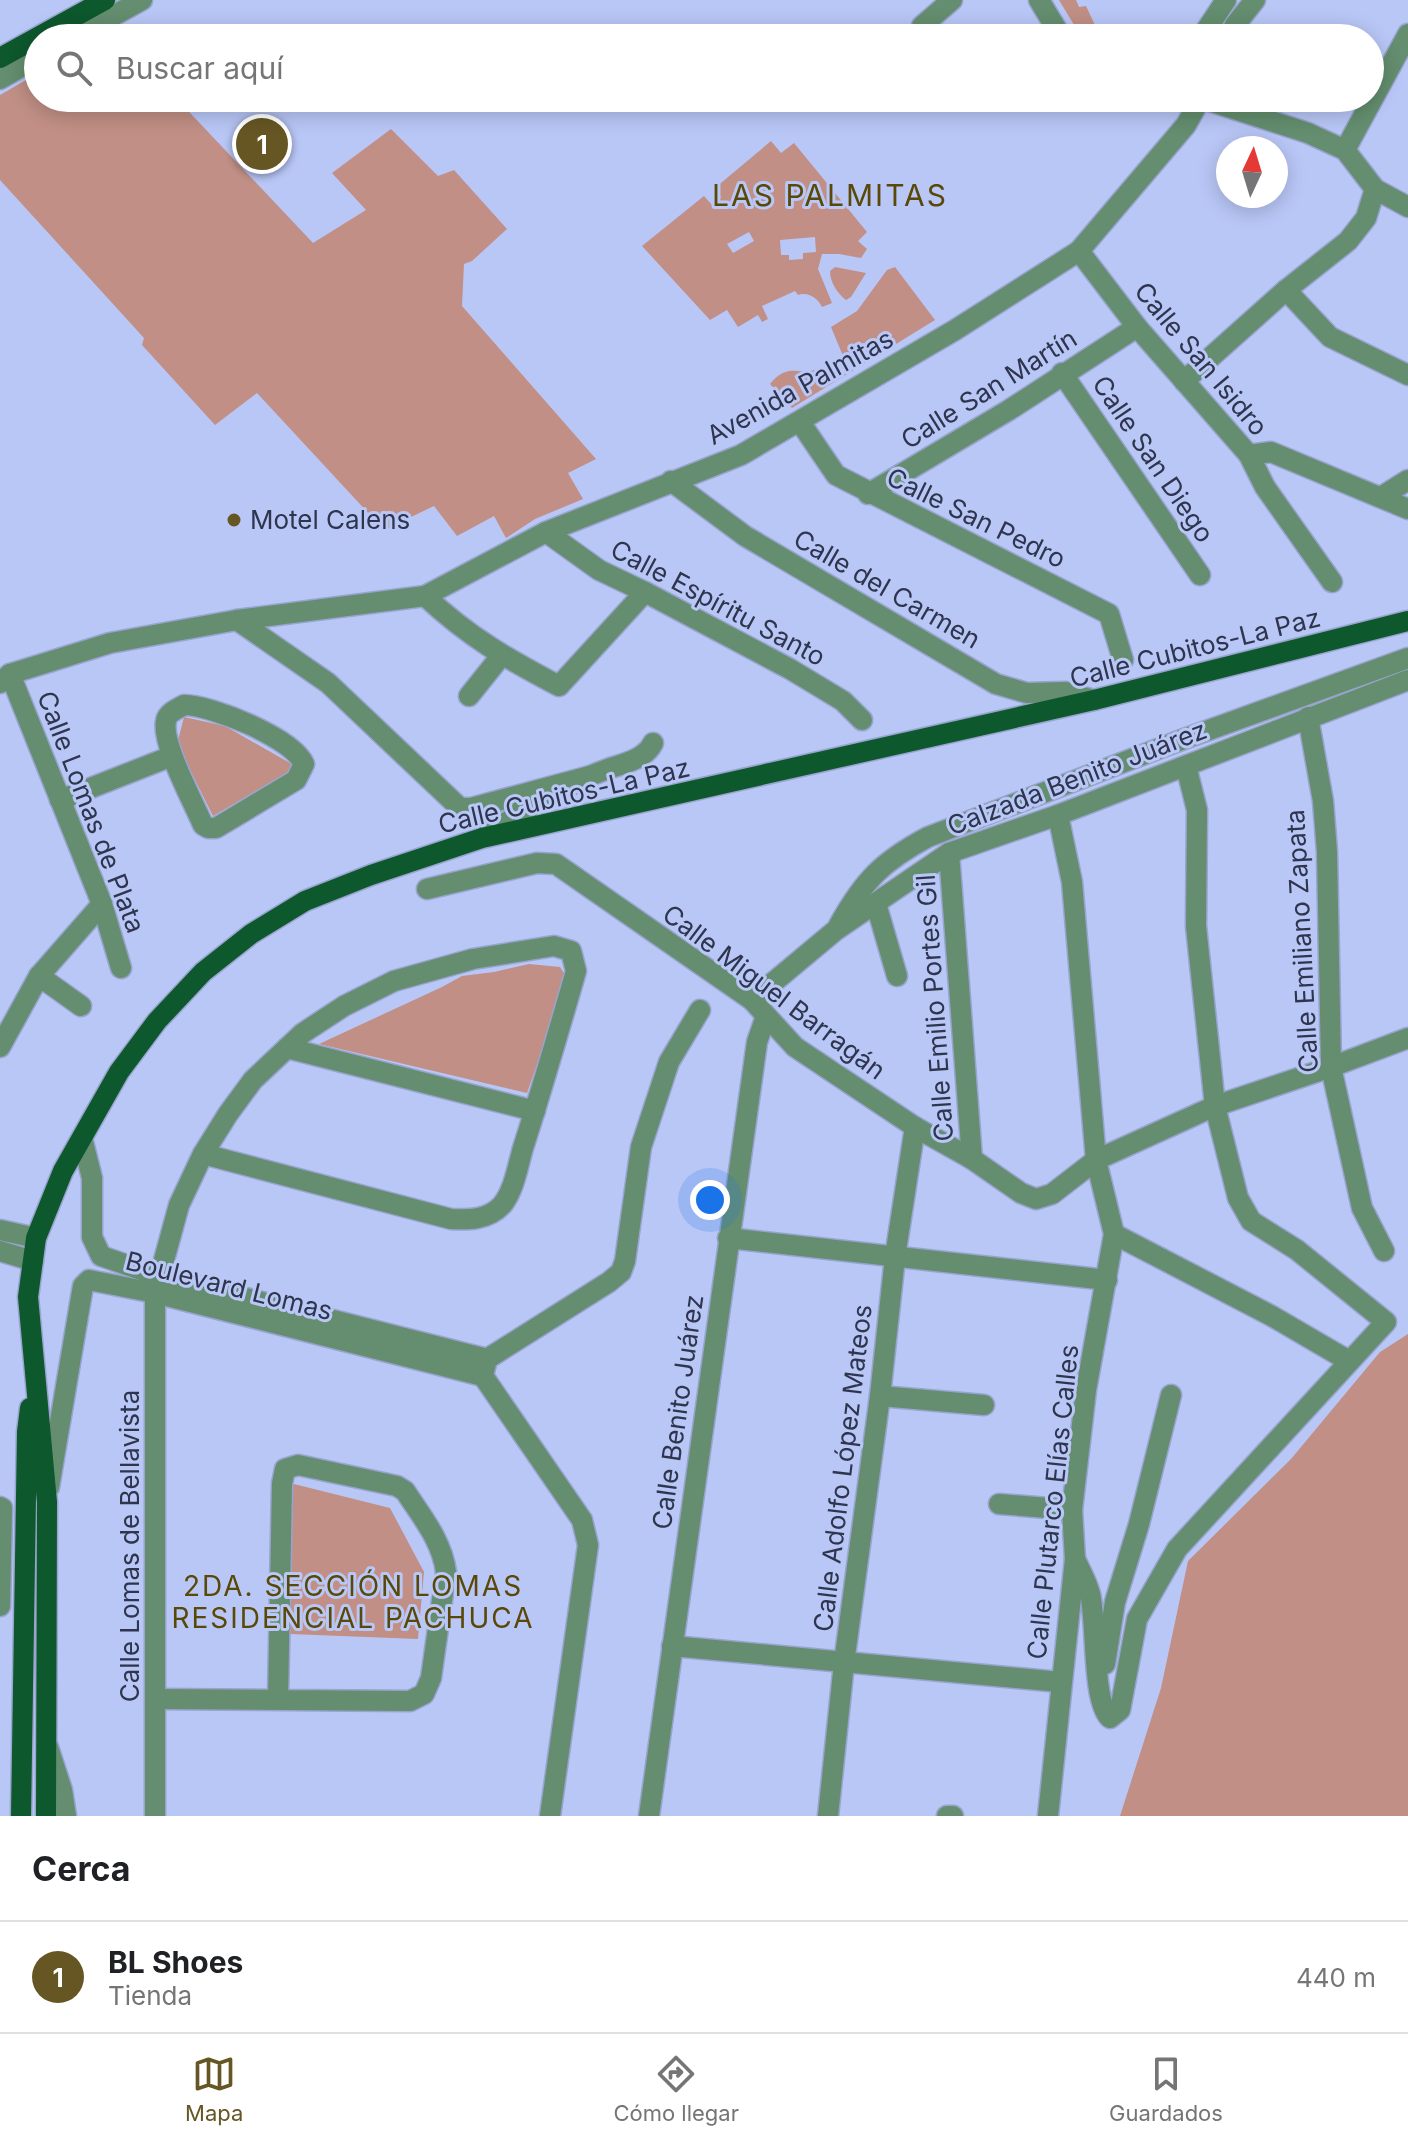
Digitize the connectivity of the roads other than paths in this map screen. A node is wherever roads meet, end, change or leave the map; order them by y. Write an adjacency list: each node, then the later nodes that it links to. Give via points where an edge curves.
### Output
1 (105, 0): 7 (main road)
2 (142, 0): 8 (street)
3 (952, 0): 9 (street)
4 (1039, 0): 10 (street)
5 (1226, 0): 11 (street)
6 (1255, 0): 12 (street)
7 (62, 24)
8 (98, 24)
9 (924, 24)
10 (1054, 24)
11 (1210, 24)
12 (1236, 24)
13 (1408, 34): 17 (street)
14 (24, 45): 15 (main road)
15 (0, 58)
16 (24, 65): 18 (street)
17 (1384, 78)
18 (0, 79)
19 (1186, 112): 23 (street)
20 (1193, 112): 23 (street, Avenida Palmitas)
21 (1244, 112): 24 (street)
22 (1366, 112): 24 (street)
23 (1186, 125): 27 (street, Avenida Palmitas)
24 (1345, 150): 25 (street)
25 (1375, 189): 26 (street); 28 (street, via 1366,218 1348,241)
26 (1408, 207)
27 (1079, 251): 29 (street, Calle San Isidro); 33 (street, Avenida Palmitas)
28 (1286, 290): 31 (street, via 1330,337); 32 (street)
29 (1137, 327): 30 (street, Calle San Martín); 32 (street, Calle San Isidro)
30 (1062, 373): 37 (street, Calle San Martín); 41 (street, Calle San Diego)
31 (1408, 375)
32 (1184, 381): 34 (street, Calle San Isidro)
33 (800, 422): 36 (street, Avenida Palmitas, via 741,455); 37 (street, Calle San Pedro, via 836,475)
34 (1249, 455): 38 (street, via 1271,452); 42 (street, Calle San Isidro, via 1265,487)
35 (1408, 480): 38 (street)
36 (671, 481): 40 (street, Avenida Palmitas); 53 (street, Calle del Carmen, via 745,536 996,684)
37 (868, 494): 49 (street, Calle San Pedro, via 1099,607 1109,614)
38 (1381, 497): 39 (street)
39 (1408, 509)
40 (546, 532): 43 (street, Calle Espíritu Santo, via 599,570); 44 (street, Avenida Palmitas)
41 (1200, 575)
42 (1332, 582)
43 (645, 592): 47 (street, via 559,686); 55 (street, Calle Espíritu Santo, via 790,669 843,701)
44 (425, 596): 45 (street, Avenida Palmitas); 47 (street, via 459,628)
45 (237, 620): 50 (street, Avenida Palmitas, via 110,643); 59 (street, via 328,683 460,808)
46 (1408, 621): 53 (main road, Calle Cubitos-La Paz)
47 (501, 656): 52 (street)
48 (1408, 658): 67 (street, via 928,837 875,872)
49 (1123, 660)
50 (5, 678): 60 (street, Calle Lomas de Plata)
51 (1408, 680): 54 (street, Calzada Benito Juárez)
52 (469, 696)
53 (1094, 700): 62 (main road, Calle Cubitos-La Paz)
54 (1308, 717): 58 (street, Calzada Benito Juárez); 78 (street, Calle Emiliano Zapata, via 1327,852)
55 (862, 720)
56 (653, 743): 59 (street, via 637,758)
57 (172, 756): 57 (street, via 166,719 184,705 199,705 292,748 304,764 296,780 208,828); 60 (street)
58 (1186, 766): 61 (street, Calzada Benito Juárez); 79 (street, via 1197,810 1196,926)
59 (590, 776): 62 (street)
60 (60, 800): 65 (street, Calle Lomas de Plata)
61 (1058, 815): 63 (street, Calzada Benito Juárez); 85 (street, Calle Plutarco Elías Calles, via 1072,882)
62 (482, 838): 82 (main road, Calle Cubitos-La Paz, via 305,901 251,934 203,972 157,1021 119,1072)
63 (949, 853): 66 (street, Calzada Benito Juárez); 84 (street, Calle Emilio Portes Gil)
64 (427, 889): 71 (street, Calle Miguel Barragán, via 537,863 556,864)
65 (102, 904): 68 (street, Calle Lomas de Plata); 69 (street)
66 (876, 904): 67 (street, Calzada Benito Juárez); 70 (street)
67 (836, 930): 71 (street, Calzada Benito Juárez)
68 (121, 968)
69 (39, 976): 72 (street); 76 (street)
70 (897, 976)
71 (752, 1000): 74 (street, Calle Miguel Barragán)
72 (81, 1006)
73 (700, 1010): 97 (street, via 669,1062 641,1147 621,1272)
74 (766, 1016): 81 (street, Calle Miguel Barragán, via 795,1047); 89 (street, Calle Benito Juárez, via 757,1042)
75 (1408, 1038): 78 (street)
76 (0, 1047)
77 (287, 1048): 80 (street); 80 (street, Calle Lomas de Bellavista, via 344,1006 394,981 473,959 554,946 571,951 576,971); 83 (street, Calle Lomas de Bellavista, via 253,1080)
78 (1331, 1067): 79 (street); 91 (street, Calle Emiliano Zapata, via 1362,1208)
79 (1215, 1106): 85 (street); 96 (street, via 1238,1198 1251,1221 1297,1250 1386,1322)
80 (535, 1111): 83 (street, via 503,1204 470,1220)
81 (915, 1127): 84 (street, Calle Miguel Barragán); 92 (street, Calle Adolfo López Mateos)
82 (82, 1138): 88 (main road, Calle Cubitos-La Paz); 95 (street, Boulevard Lomas, via 92,1178 95,1249)
83 (203, 1154): 95 (street, Calle Lomas de Bellavista, via 179,1205)
84 (972, 1159): 85 (street, Calle Miguel Barragán, via 1036,1199 1052,1194)
85 (1096, 1160): 87 (street, Calle Plutarco Elías Calles)
86 (0, 1230): 88 (street)
87 (1114, 1234): 94 (street, Calle Plutarco Elías Calles); 96 (street)
88 (36, 1238): 93 (main road, Calle Cubitos-La Paz)
89 (728, 1238): 92 (street); 108 (street, Calle Benito Juárez)
90 (0, 1251): 93 (street)
91 (1384, 1251)
92 (895, 1257): 94 (street); 100 (street, Calle Adolfo López Mateos)
93 (33, 1261): 98 (main road, Calle Cubitos-La Paz, via 28,1297)
94 (1107, 1280): 105 (street, Calle Plutarco Elías Calles, via 1086,1390)
95 (157, 1284): 97 (street, Boulevard Lomas); 102 (street, Boulevard Lomas, via 89,1280 83,1286); 112 (street, Calle Lomas de Bellavista)
96 (1349, 1361): 111 (street, via 1177,1549 1137,1619 1120,1710 1110,1718)
97 (485, 1368): 119 (street, via 582,1520 588,1545)
98 (34, 1380): 102 (main road, Calle Cubitos-La Paz); 115 (main road, Calle Cubitos-La Paz, via 27,1432)
99 (1171, 1395): 111 (street, via 1115,1602)
100 (880, 1396): 101 (street); 109 (street, Calle Adolfo López Mateos)
101 (984, 1405)
102 (47, 1502): 114 (main road, Calle Cubitos-La Paz)
103 (999, 1504): 105 (street)
104 (1, 1507): 107 (street)
105 (1072, 1510): 106 (street, Calle Plutarco Elías Calles)
106 (1075, 1559): 110 (street, Calle Plutarco Elías Calles); 111 (street, via 1090,1594)
107 (0, 1606)
108 (672, 1646): 109 (street); 120 (street, Calle Benito Juárez)
109 (844, 1663): 110 (street); 121 (street, Calle Adolfo López Mateos)
110 (1060, 1682): 122 (street, Calle Plutarco Elías Calles)
111 (1100, 1696)
112 (157, 1699): 113 (street); 118 (street, Calle Lomas de Bellavista)
113 (278, 1700): 113 (street, via 410,1701 424,1694 431,1678 444,1556 397,1486 298,1465 285,1469)
114 (47, 1746): 116 (main road, Calle Cubitos-La Paz); 117 (street)
115 (21, 1816)
116 (46, 1816)
117 (66, 1816)
118 (155, 1816)
119 (550, 1816)
120 (649, 1816)
121 (828, 1816)
122 (1048, 1816)

